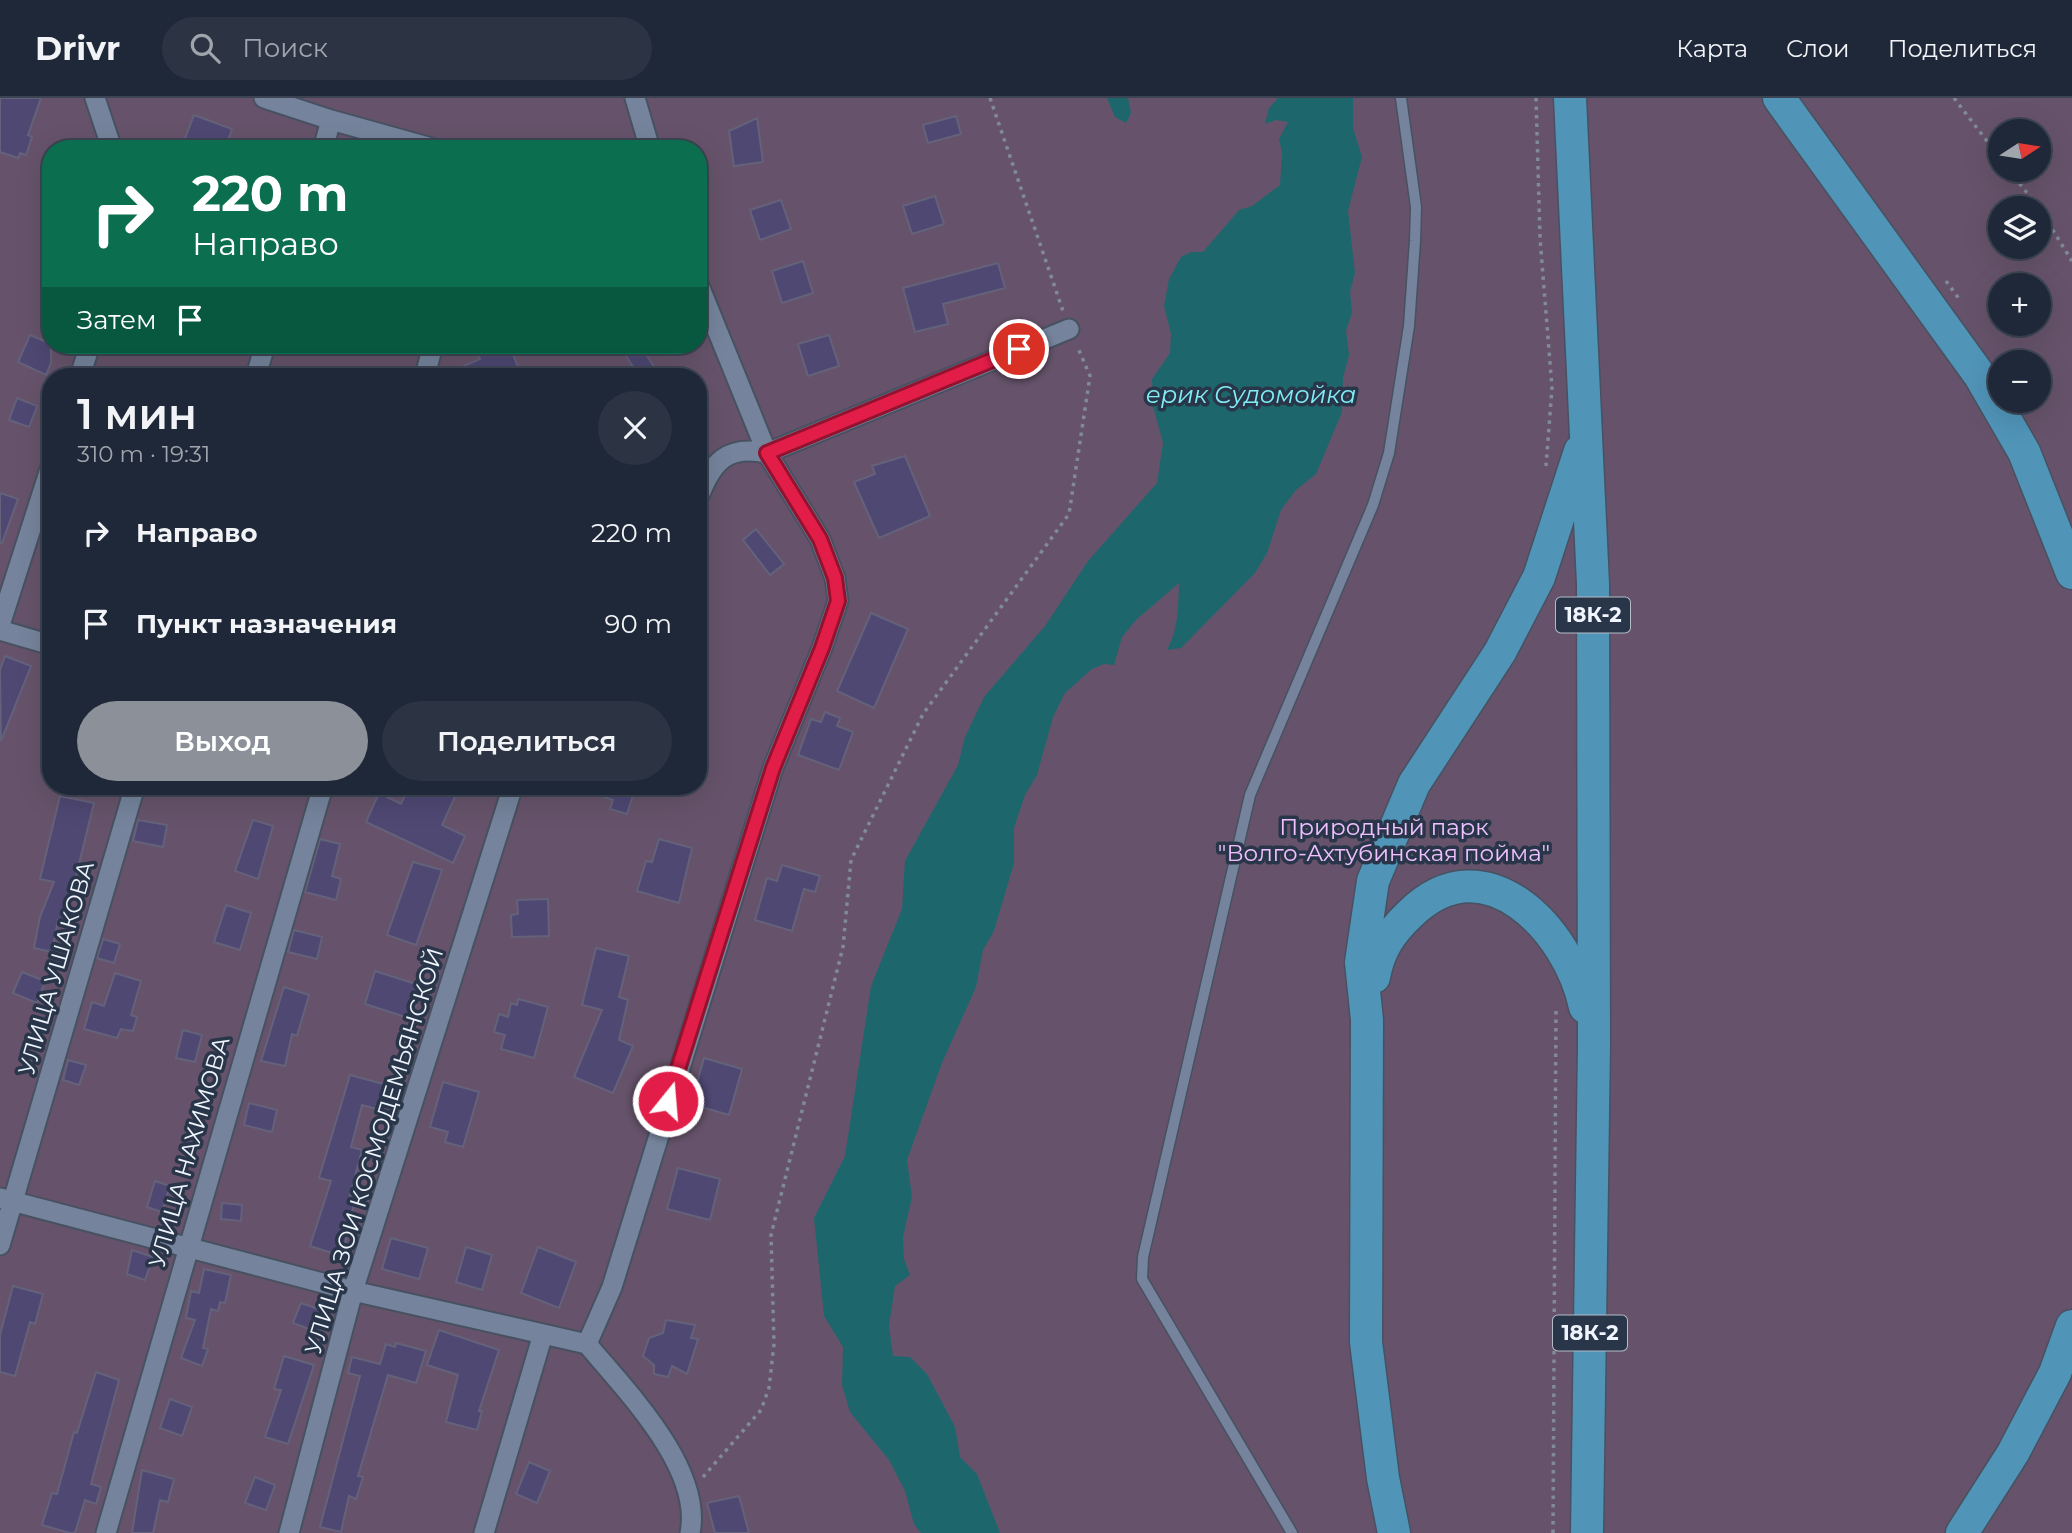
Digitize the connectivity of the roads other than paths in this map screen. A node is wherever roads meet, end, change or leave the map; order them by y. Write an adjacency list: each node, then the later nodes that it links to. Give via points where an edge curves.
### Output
1 (95, 98): 8 (street)
2 (264, 98): 7 (street)
3 (635, 98): 11 (street)
4 (1401, 98): 38 (lane, via 1416,207 1415,241 1409,326 1388,453 1374,505 1250,795 1143,1257 1142,1279)
5 (1570, 98): 14 (main road, 18К-2)
6 (1779, 98): 18 (main road, via 1980,376 2024,452)
7 (331, 120): 9 (street); 10 (street)
8 (109, 140)
9 (325, 140)
10 (403, 140)
11 (647, 140)
12 (707, 305): 15 (street)
13 (1069, 328): 15 (street)
14 (1585, 436): 25 (main road, via 1539,577 1500,652 1414,784 1377,870 1361,962); 26 (main road, 18К-2, via 1593,584)
15 (767, 453): 16 (street, via 744,448 723,457); 33 (street, via 820,539 835,578 838,601 773,768 612,1287)
16 (707, 480)
17 (42, 494): 19 (street)
18 (2072, 573)
19 (0, 625)
20 (0, 630): 21 (street)
21 (42, 642)
22 (132, 795): 27 (street, УЛИЦА УШАКОВА)
23 (320, 795): 29 (street, УЛИЦА НАХИМОВА)
24 (510, 795): 30 (street, УЛИЦА ЗОИ КОСМОДЕМЬЯНСКОЙ)
25 (1367, 1020): 26 (main road, via 1378,954 1393,930 1421,902 1452,889 1483,887 1532,911 1551,932 1582,993); 39 (main road, via 1366,1342)
26 (1594, 1045): 40 (main road, 18К-2)
27 (6, 1200): 28 (street, УЛИЦА УШАКОВА); 29 (street)
28 (0, 1245)
29 (187, 1247): 30 (street); 34 (street, УЛИЦА НАХИМОВА)
30 (353, 1291): 32 (street); 35 (street, УЛИЦА ЗОИ КОСМОДЕМЬЯНСКОЙ)
31 (2072, 1326): 41 (main road, via 2013,1453)
32 (543, 1334): 33 (street); 36 (street)
33 (587, 1344): 37 (street, via 638,1405 674,1459 689,1491)
34 (106, 1533)
35 (289, 1533)
36 (484, 1533)
37 (690, 1533)
38 (1292, 1533)
39 (1394, 1533)
40 (1587, 1533)
41 (1962, 1533)

